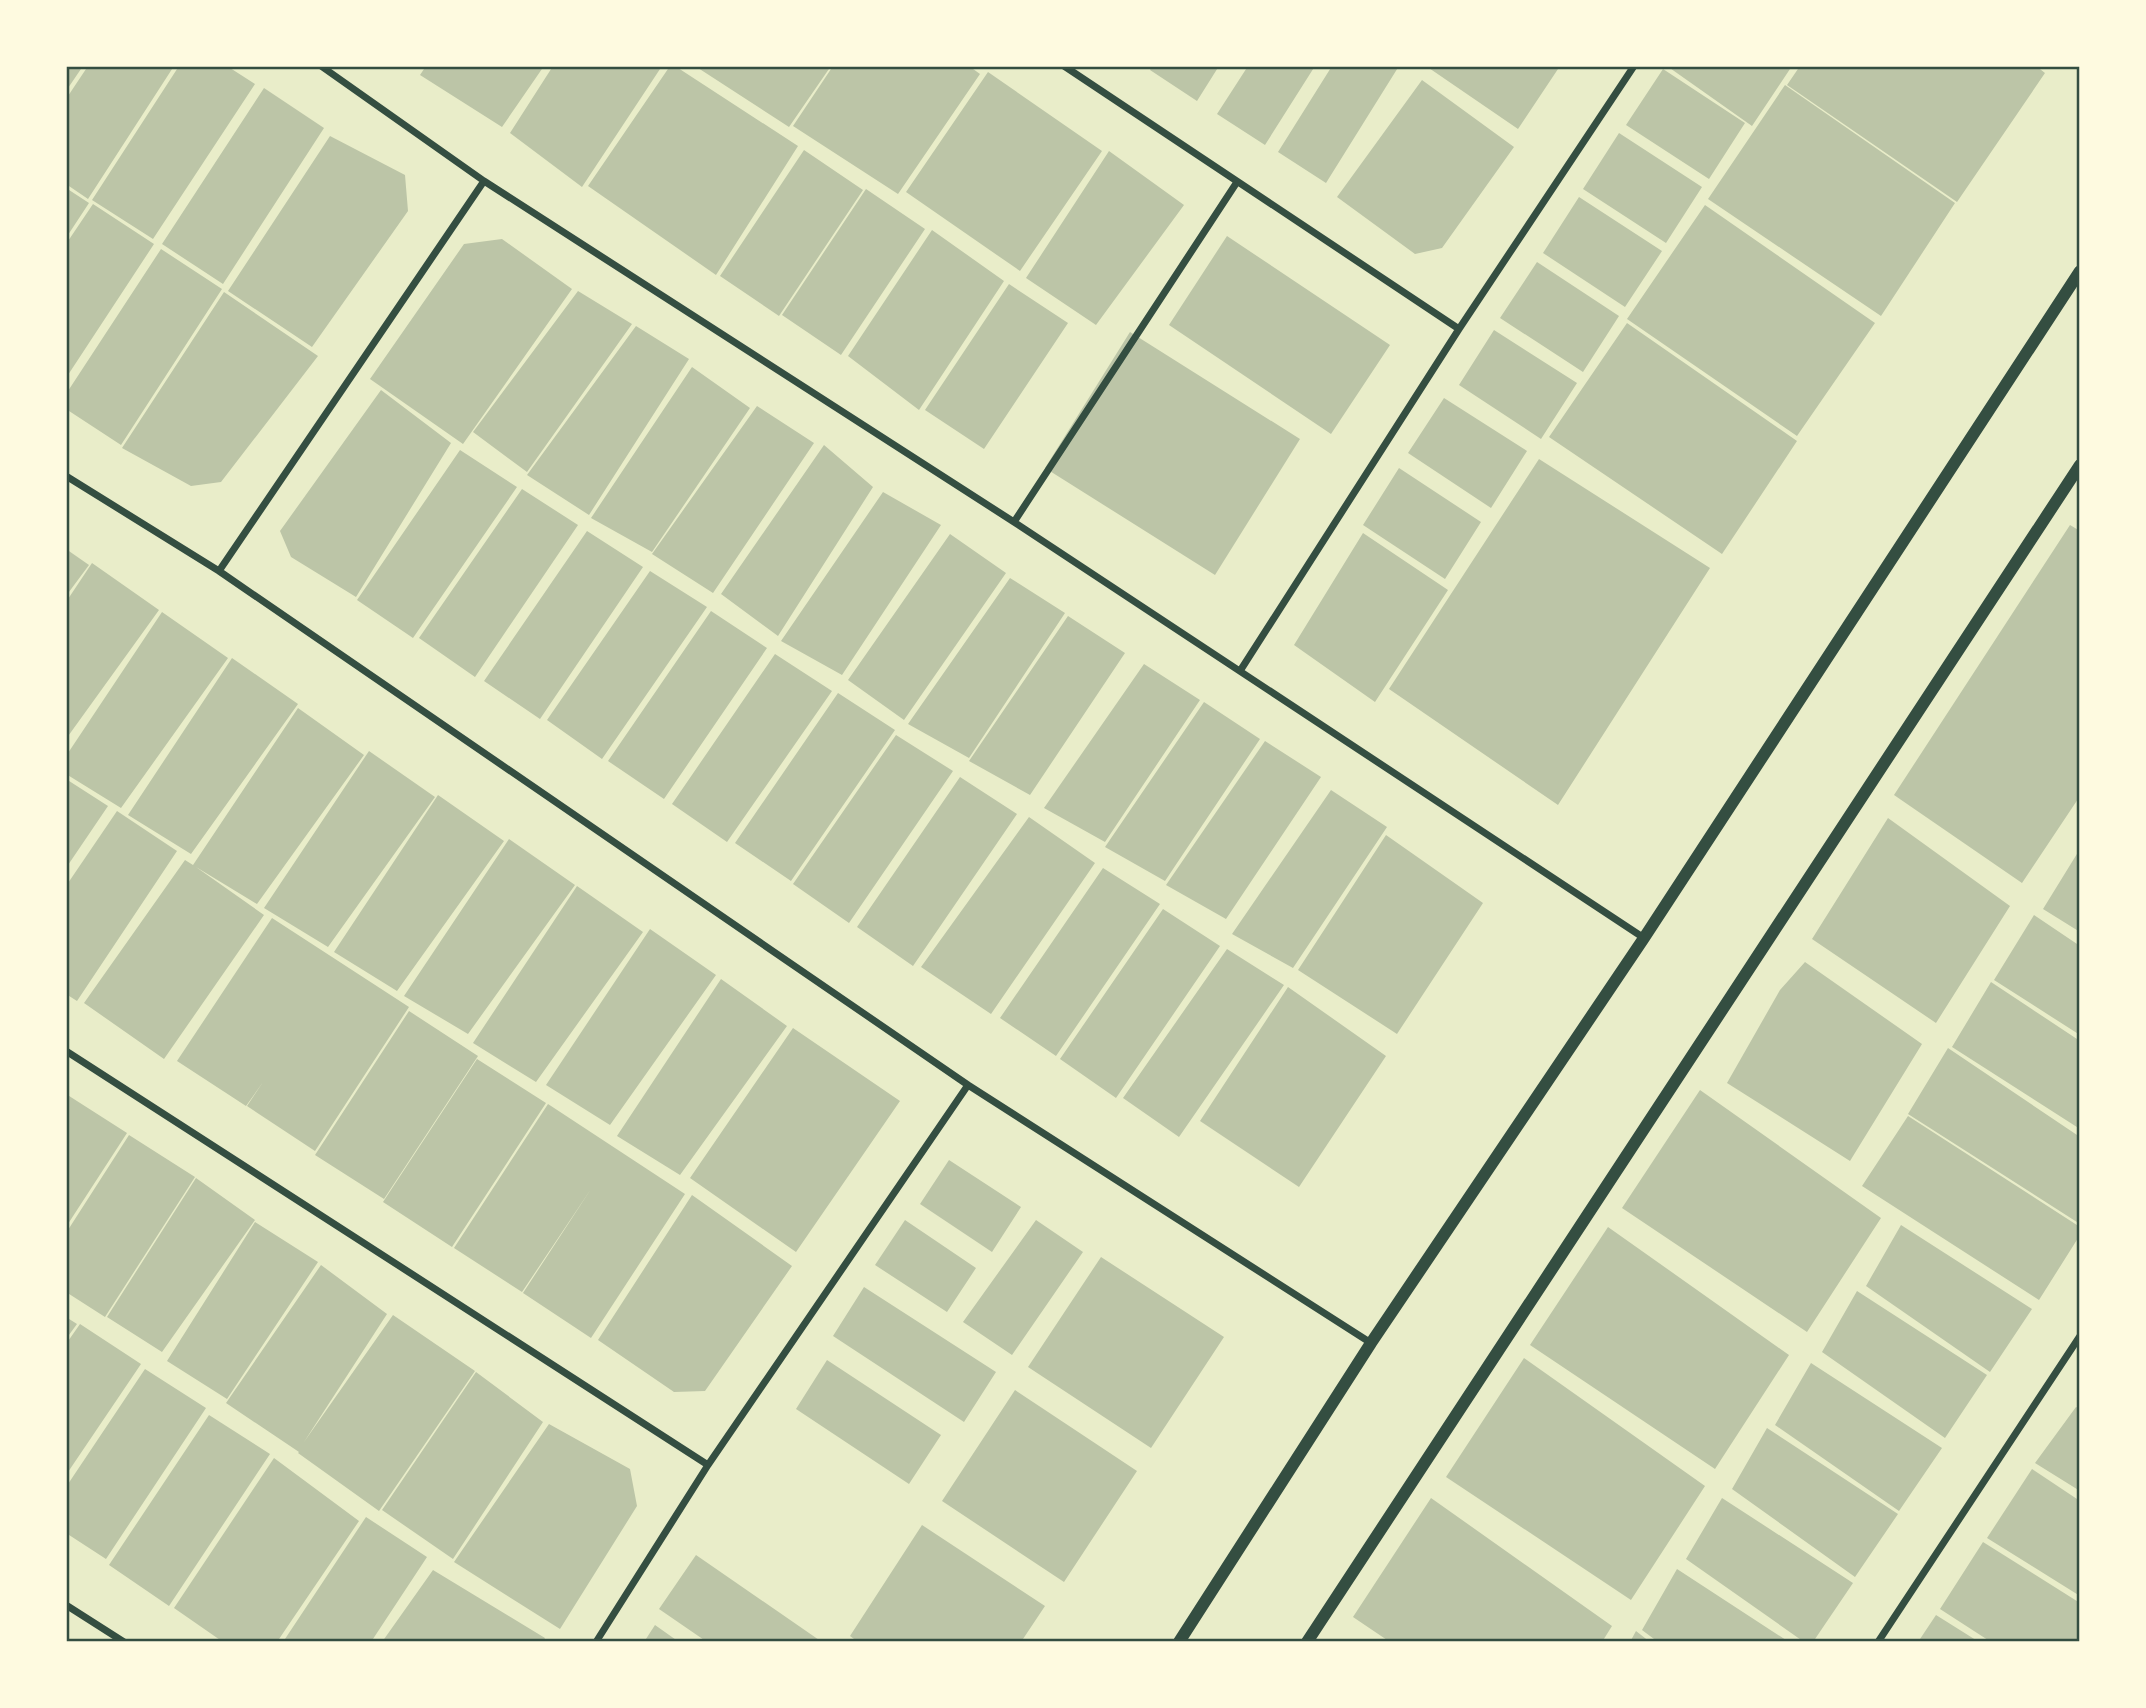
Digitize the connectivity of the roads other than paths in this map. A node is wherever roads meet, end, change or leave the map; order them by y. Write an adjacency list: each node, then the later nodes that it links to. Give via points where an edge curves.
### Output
1 (321, 66): 4 (street)
2 (1064, 66): 5 (street)
3 (1634, 66): 7 (street)
4 (484, 181): 10 (street); 11 (street)
5 (1237, 182): 7 (street); 10 (street)
6 (2080, 271): 13 (street)
7 (1459, 329): 12 (street)
8 (2080, 465): 23 (street)
9 (66, 476): 11 (street)
10 (1014, 522): 12 (street)
11 (219, 571): 15 (street)
12 (1240, 671): 13 (street)
13 (1644, 939): 17 (street)
14 (66, 1051): 18 (street)
15 (968, 1085): 17 (street); 18 (street)
16 (2080, 1336): 24 (street)
17 (1371, 1343): 22 (street)
18 (708, 1465): 21 (street)
19 (66, 1605): 20 (street)
20 (124, 1642)
21 (596, 1642)
22 (1179, 1642)
23 (1307, 1642)
24 (1878, 1642)

